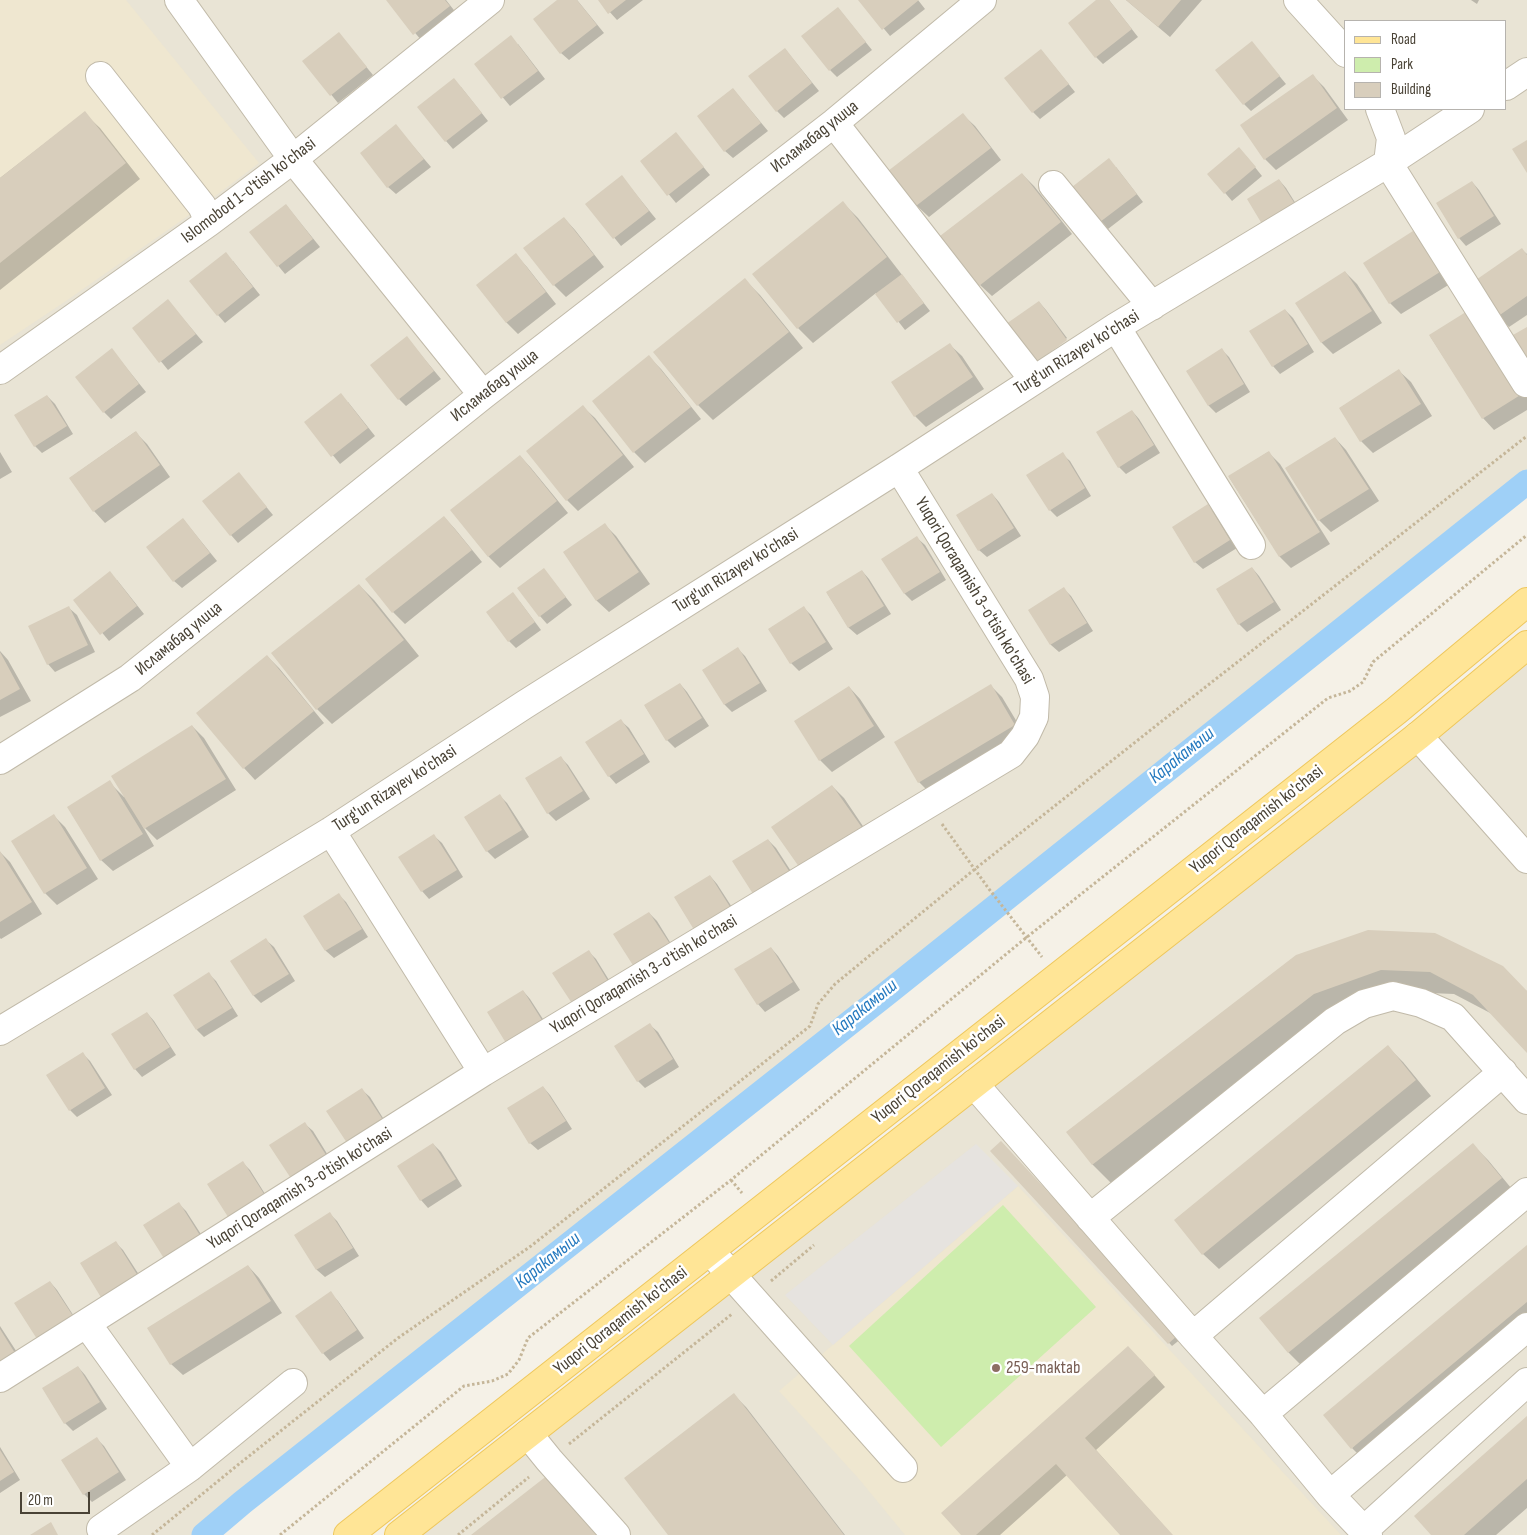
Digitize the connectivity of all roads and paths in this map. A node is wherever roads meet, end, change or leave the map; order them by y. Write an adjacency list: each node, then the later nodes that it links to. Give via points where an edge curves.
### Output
1 (179, 0): 12 (street)
2 (490, 0): 12 (street, Islomobod 1-o'tish ko'chasi)
3 (982, 0): 11 (street, Исламабад улица)
4 (1298, 0): 5 (street)
5 (1344, 51)
6 (1527, 72): 8 (street)
7 (100, 76): 15 (street, via 202,206)
8 (1507, 85)
9 (1380, 110): 13 (street, via 1391,138)
10 (1468, 110): 13 (street, Turg'un Rizayev ko'chasi)
11 (834, 124): 19 (street); 21 (street, Исламабад улица)
12 (293, 159): 15 (street, Islomobod 1-o'tish ko'chasi); 21 (street)
13 (1388, 163): 16 (street, Turg'un Rizayev ko'chasi); 20 (street)
14 (1053, 185): 16 (street)
15 (210, 222): 18 (street, Islomobod 1-o'tish ko'chasi)
16 (1152, 306): 17 (street, Turg'un Rizayev ko'chasi)
17 (1116, 327): 19 (street, Turg'un Rizayev ko'chasi); 25 (street)
18 (0, 370)
19 (1034, 380): 23 (street, Turg'un Rizayev ko'chasi)
20 (1526, 383)
21 (483, 395): 29 (street, Исламабад улица, via 130,678)
22 (1527, 436): 33 (path)
23 (899, 468): 30 (street, Yuqori Qoraqamish 3-o'tish ko'chasi, via 1029,679 1035,697 1030,728 1011,754); 31 (street, Turg'un Rizayev ko'chasi, via 532,699)
24 (1527, 535): 34 (path, via 1373,662 1363,682 1350,691 1328,698)
25 (1251, 545)
26 (1527, 602): 35 (main road, Yuqori Qoraqamish ko'chasi, via 1396,711)
27 (1524, 654): 28 (main road, Yuqori Qoraqamish ko'chasi)
28 (1418, 736): 32 (street); 39 (main road, Yuqori Qoraqamish ko'chasi)
29 (0, 760)
30 (927, 805): 33 (path); 37 (street, Yuqori Qoraqamish 3-o'tish ko'chasi)
31 (331, 831): 36 (street, Turg'un Rizayev ko'chasi); 37 (street)
32 (1527, 860)
33 (975, 869): 34 (path); 58 (path, via 835,984 818,1004 810,1026 531,1246 390,1344)
34 (1027, 937): 35 (path); 59 (path, via 731,1180 528,1338 519,1360 508,1374 492,1381 464,1386)
35 (1058, 977): 43 (main road, Yuqori Qoraqamish ko'chasi)
36 (0, 1031)
37 (483, 1072): 45 (street, Yuqori Qoraqamish 3-o'tish ko'chasi)
38 (1503, 1072): 40 (street); 42 (street, via 1453,1018 1421,1003 1394,996 1364,1004 1335,1021); 47 (street)
39 (974, 1084): 42 (street); 44 (main road, Yuqori Qoraqamish ko'chasi)
40 (1527, 1100)
41 (1527, 1192): 51 (street)
42 (1090, 1218): 47 (street)
43 (710, 1251): 44 (street); 60 (main road, Yuqori Qoraqamish ko'chasi)
44 (730, 1275): 52 (main road, Yuqori Qoraqamish ko'chasi); 54 (street)
45 (87, 1324): 48 (street, Yuqori Qoraqamish 3-o'tish ko'chasi); 53 (street)
46 (1527, 1327): 55 (street)
47 (1193, 1336): 51 (street)
48 (0, 1378)
49 (293, 1382): 53 (street)
50 (1527, 1382): 57 (street)
51 (1263, 1414): 55 (street)
52 (528, 1434): 61 (main road, Yuqori Qoraqamish ko'chasi); 62 (street)
53 (190, 1467): 56 (street)
54 (903, 1468)
55 (1330, 1495): 57 (street)
56 (101, 1529)
57 (1365, 1533)
58 (152, 1535)
59 (280, 1535)
60 (348, 1535)
61 (399, 1535)
62 (616, 1535)

